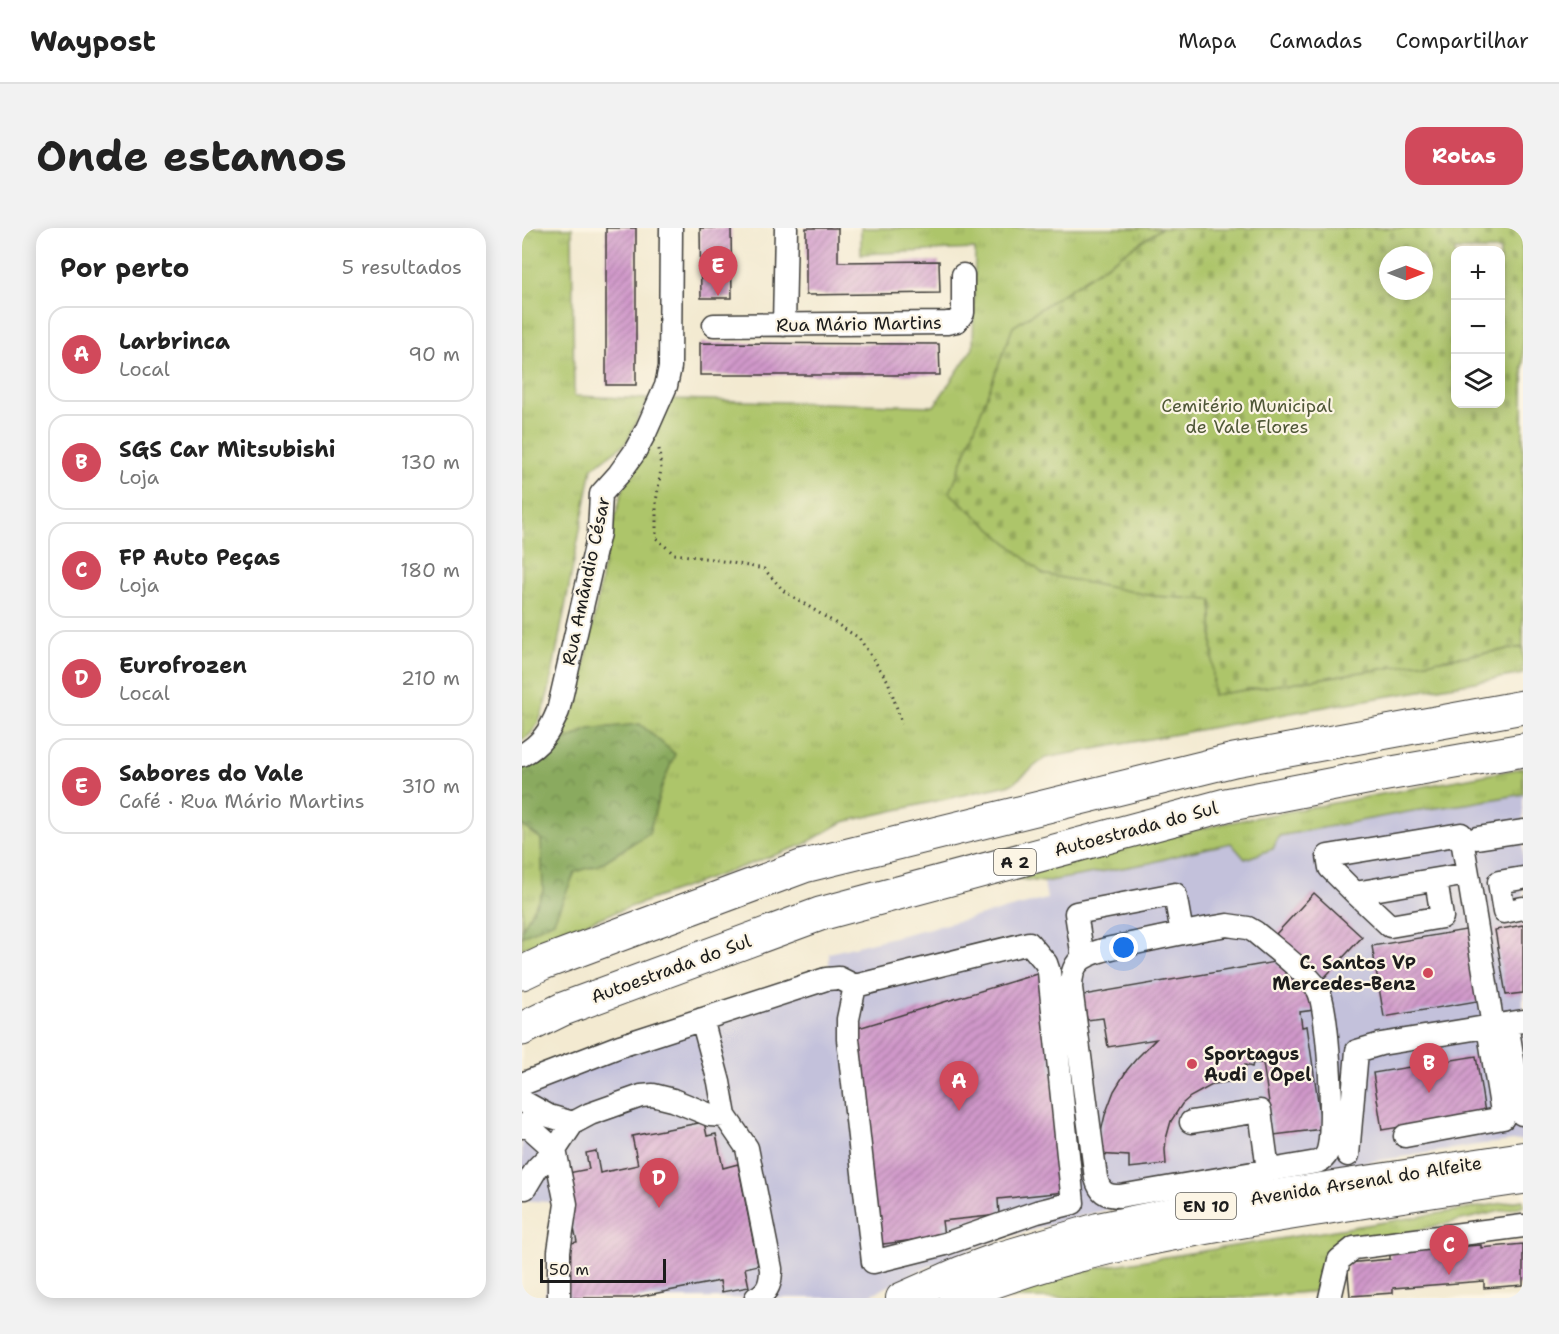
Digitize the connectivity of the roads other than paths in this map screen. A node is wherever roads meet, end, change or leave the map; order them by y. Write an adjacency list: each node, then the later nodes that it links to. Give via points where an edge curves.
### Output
1 (671, 228): 8 (street, Rua Amândio César, via 670,367 666,386 634,453 601,494 598,533 558,711 543,740)
2 (786, 228): 5 (street)
3 (963, 275): 5 (street, Rua Mário Martins, via 963,313 957,321)
4 (714, 325): 5 (street, Rua Mário Martins)
5 (784, 325)
6 (1523, 707): 18 (highway, via 1234,760 804,866)
7 (1523, 750): 22 (highway, Autoestrada do Sul / A 2, via 1226,805 820,914 563,1009)
8 (522, 755)
9 (1523, 831): 10 (street)
10 (1477, 838)
11 (1468, 874): 13 (street); 14 (street, via 1461,834 1328,856 1330,868); 21 (street)
12 (1523, 878): 15 (street, via 1499,882 1504,912)
13 (1436, 880): 14 (street); 14 (street, via 1442,917 1390,926)
14 (1355, 893)
15 (1523, 908)
16 (1182, 933): 17 (street); 17 (street, via 1175,894 1076,913); 24 (street, via 1227,925 1255,932 1315,985)
17 (1083, 958): 36 (street, via 1071,977 1071,988 1096,1178 1102,1191 1120,1196)
18 (522, 973)
19 (855, 986): 19 (street, via 848,1040 873,1262 945,1244 1073,1203 1049,972 1029,944); 20 (street, via 839,978 826,979)
20 (702, 1019): 25 (street); 28 (street)
21 (1503, 1024): 23 (street); 27 (street)
22 (522, 1029)
23 (1357, 1051): 24 (street); 34 (street)
24 (1329, 1054): 36 (street, via 1327,1154 1321,1161)
25 (522, 1084)
26 (522, 1101): 30 (street)
27 (1516, 1115): 32 (street)
28 (725, 1116): 30 (street, via 710,1115 652,1095 631,1098); 41 (street, via 747,1148 771,1269 767,1289)
29 (1191, 1122): 36 (street, via 1260,1112)
30 (573, 1124): 33 (street)
31 (522, 1127): 33 (street, via 526,1124)
32 (1405, 1136)
33 (555, 1150): 38 (street); 40 (street, via 566,1203 559,1251)
34 (1348, 1155)
35 (1523, 1157): 42 (main road, Avenida Arsenal do Alfeite / EN 10, via 1216,1204 1098,1228 997,1258)
36 (1268, 1170)
37 (1523, 1179): 43 (main road, Avenida Arsenal do Alfeite / EN 10, via 1149,1239 1078,1256)
38 (525, 1188)
39 (1523, 1226): 44 (street, via 1354,1248 1339,1260)
40 (559, 1298)
41 (756, 1298)
42 (901, 1298)
43 (955, 1298)
44 (1330, 1298)

